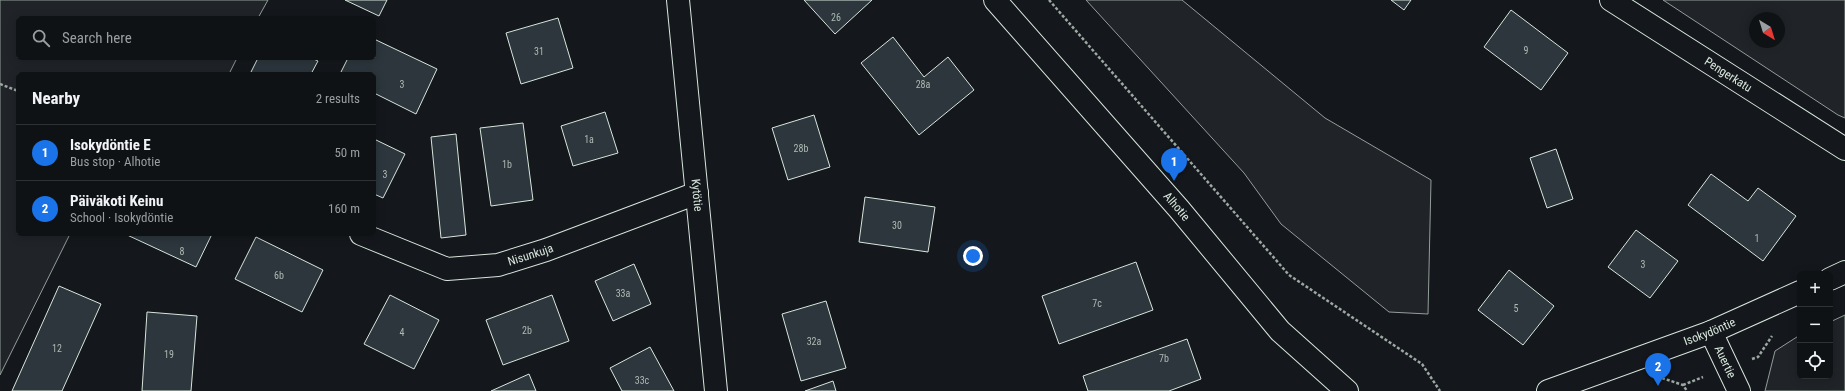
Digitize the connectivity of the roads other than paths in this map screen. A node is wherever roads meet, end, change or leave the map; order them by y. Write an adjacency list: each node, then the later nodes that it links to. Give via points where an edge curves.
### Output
1 (678, 0): 5 (street, Kytötie)
2 (995, 0): 12 (street, Alhotie, via 1179,210 1280,331)
3 (1611, 0): 4 (street, Pengerkatu)
4 (1845, 149)
5 (697, 193): 6 (street, Nisunkuja, via 546,250 498,265 447,269); 11 (street, Kytötie)
6 (366, 236)
7 (1845, 272): 8 (street)
8 (1833, 278)
9 (1797, 293): 10 (street, Isokydöntie)
10 (1711, 332): 13 (street, Isokydöntie); 14 (street, Auertie)
11 (716, 391)
12 (1347, 391)
13 (1548, 391)
14 (1739, 391)

